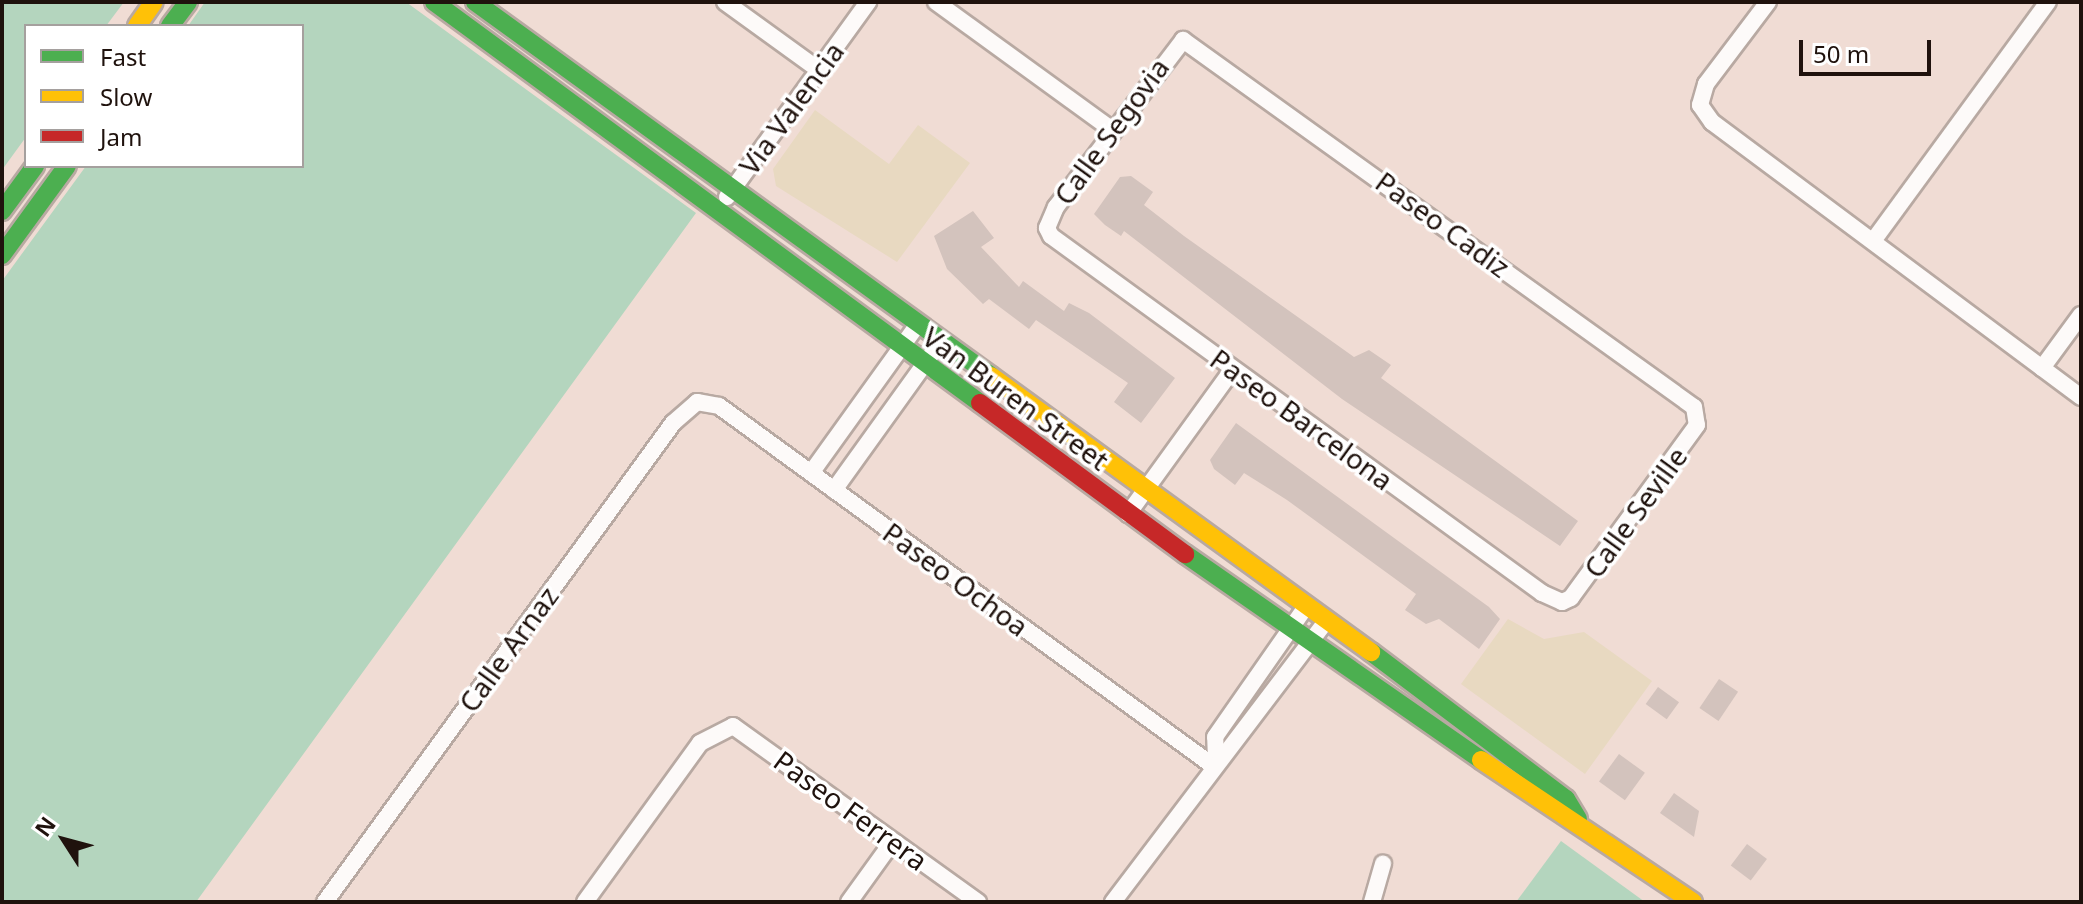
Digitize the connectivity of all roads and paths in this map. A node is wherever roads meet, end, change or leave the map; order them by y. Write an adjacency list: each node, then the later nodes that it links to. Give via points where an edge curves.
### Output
1 (154, 2): 10 (street)
2 (188, 2): 11 (street)
3 (434, 2): 19 (street, Van Buren Street)
4 (475, 2): 17 (street, Van Buren Street)
5 (725, 2): 13 (street)
6 (868, 2): 13 (street, Via Valencia)
7 (936, 2): 14 (street)
8 (1768, 2): 21 (street, via 1706,84 1700,105 1712,122)
9 (2048, 2): 21 (street)
10 (138, 24)
11 (172, 24)
12 (1183, 40): 14 (street, Calle Segovia); 32 (street, Paseo Cadiz)
13 (819, 70): 17 (street, Via Valencia)
14 (1112, 130): 20 (street, Calle Segovia)
15 (34, 168): 18 (street)
16 (66, 168): 22 (street)
17 (733, 188): 19 (street, Via Valencia); 24 (street, Van Buren Street)
18 (2, 211)
19 (714, 214): 26 (street, Van Buren Street)
20 (1047, 228): 29 (street, Paseo Barcelona)
21 (1873, 241): 28 (street)
22 (2, 255)
23 (2081, 315): 28 (street)
24 (918, 324): 25 (street, Van Buren Street); 26 (street)
25 (941, 341): 27 (street); 34 (street, Van Buren Street)
26 (900, 349): 27 (street, Van Buren Street); 33 (street)
27 (924, 367): 35 (street); 36 (street, Van Buren Street)
28 (2042, 368): 30 (street)
29 (1233, 369): 34 (street); 37 (street, Paseo Barcelona)
30 (2081, 397)
31 (697, 402): 33 (street, Paseo Ochoa, via 719,406); 46 (street, Calle Arnaz, via 673,423)
32 (1699, 415): 37 (street, Calle Seville)
33 (811, 473): 35 (street, Paseo Ochoa)
34 (1146, 489): 36 (street); 38 (street, Van Buren Street)
35 (834, 490): 42 (street, Paseo Ochoa)
36 (1128, 514): 40 (street, Van Buren Street)
37 (1562, 602)
38 (1307, 605): 39 (street, Van Buren Street); 40 (street)
39 (1327, 620): 41 (street); 43 (street, Van Buren Street, via 1566,799)
40 (1289, 630): 41 (street, Van Buren Street); 42 (street, via 1215,737)
41 (1309, 645): 42 (street, via 1234,751); 43 (street, Van Buren Street, via 1552,813)
42 (1214, 762): 50 (street)
43 (1578, 819): 52 (street, Van Buren Street)
44 (893, 841): 47 (street, Paseo Ferrera, via 744,731 721,727 700,743); 48 (street); 49 (street, Paseo Ferrera)
45 (1383, 864): 51 (street)
46 (325, 902)
47 (585, 902)
48 (849, 902)
49 (978, 902)
50 (1113, 902)
51 (1372, 902)
52 (1693, 902)

